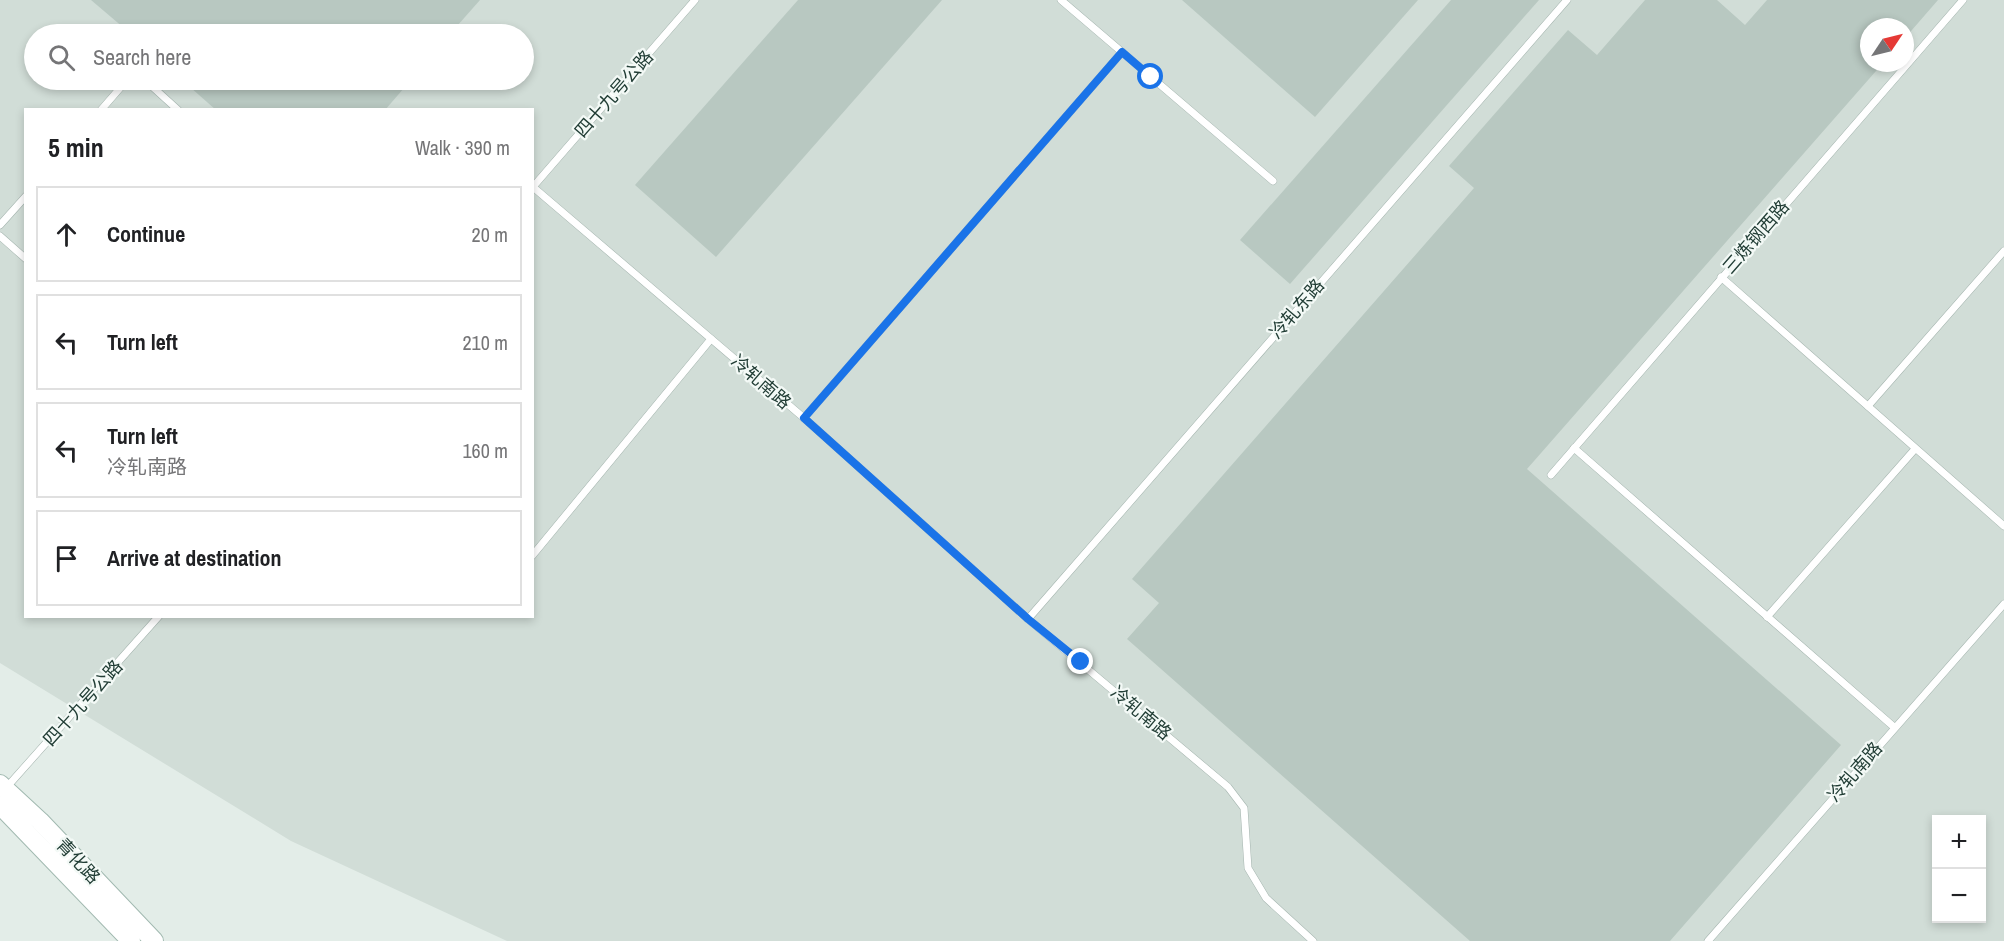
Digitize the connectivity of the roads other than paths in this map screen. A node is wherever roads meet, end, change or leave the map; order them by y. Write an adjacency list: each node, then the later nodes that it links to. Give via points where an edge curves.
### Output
1 (696, 0): 11 (lane, 四十九号公路)
2 (1061, 0): 5 (lane)
3 (1567, 0): 30 (lane, 冷轧东路)
4 (1963, 0): 18 (lane, 三炼钢西路)
5 (1122, 52): 10 (lane); 21 (lane)
6 (118, 90): 8 (lane)
7 (156, 90): 9 (lane)
8 (103, 108)
9 (176, 108)
10 (1273, 181)
11 (534, 187)
12 (534, 189): 19 (lane, 冷轧南路)
13 (24, 198): 14 (lane)
14 (0, 225)
15 (0, 236): 17 (lane)
16 (2004, 251): 20 (lane)
17 (24, 257)
18 (1721, 277): 20 (lane); 22 (lane, 三炼钢西路)
19 (711, 339): 21 (lane, 冷轧南路); 26 (lane)
20 (1868, 406): 23 (lane)
21 (804, 418): 30 (lane, 冷轧南路)
22 (1574, 448): 24 (lane, 三炼钢西路); 28 (lane)
23 (1916, 449): 25 (lane); 28 (lane)
24 (1551, 475)
25 (2004, 526)
26 (534, 554)
27 (2004, 604): 31 (lane, 冷轧南路)
28 (1767, 617): 31 (lane)
29 (157, 618): 32 (lane, 四十九号公路)
30 (1028, 619): 35 (lane, 冷轧南路, via 1228,787 1245,808 1248,868 1266,898)
31 (1894, 727): 36 (lane, 冷轧南路)
32 (2, 793): 33 (main road, 青化路); 34 (main road, 青化路, via 40,821)
33 (131, 941)
34 (154, 941)
35 (1313, 941)
36 (1708, 941)

